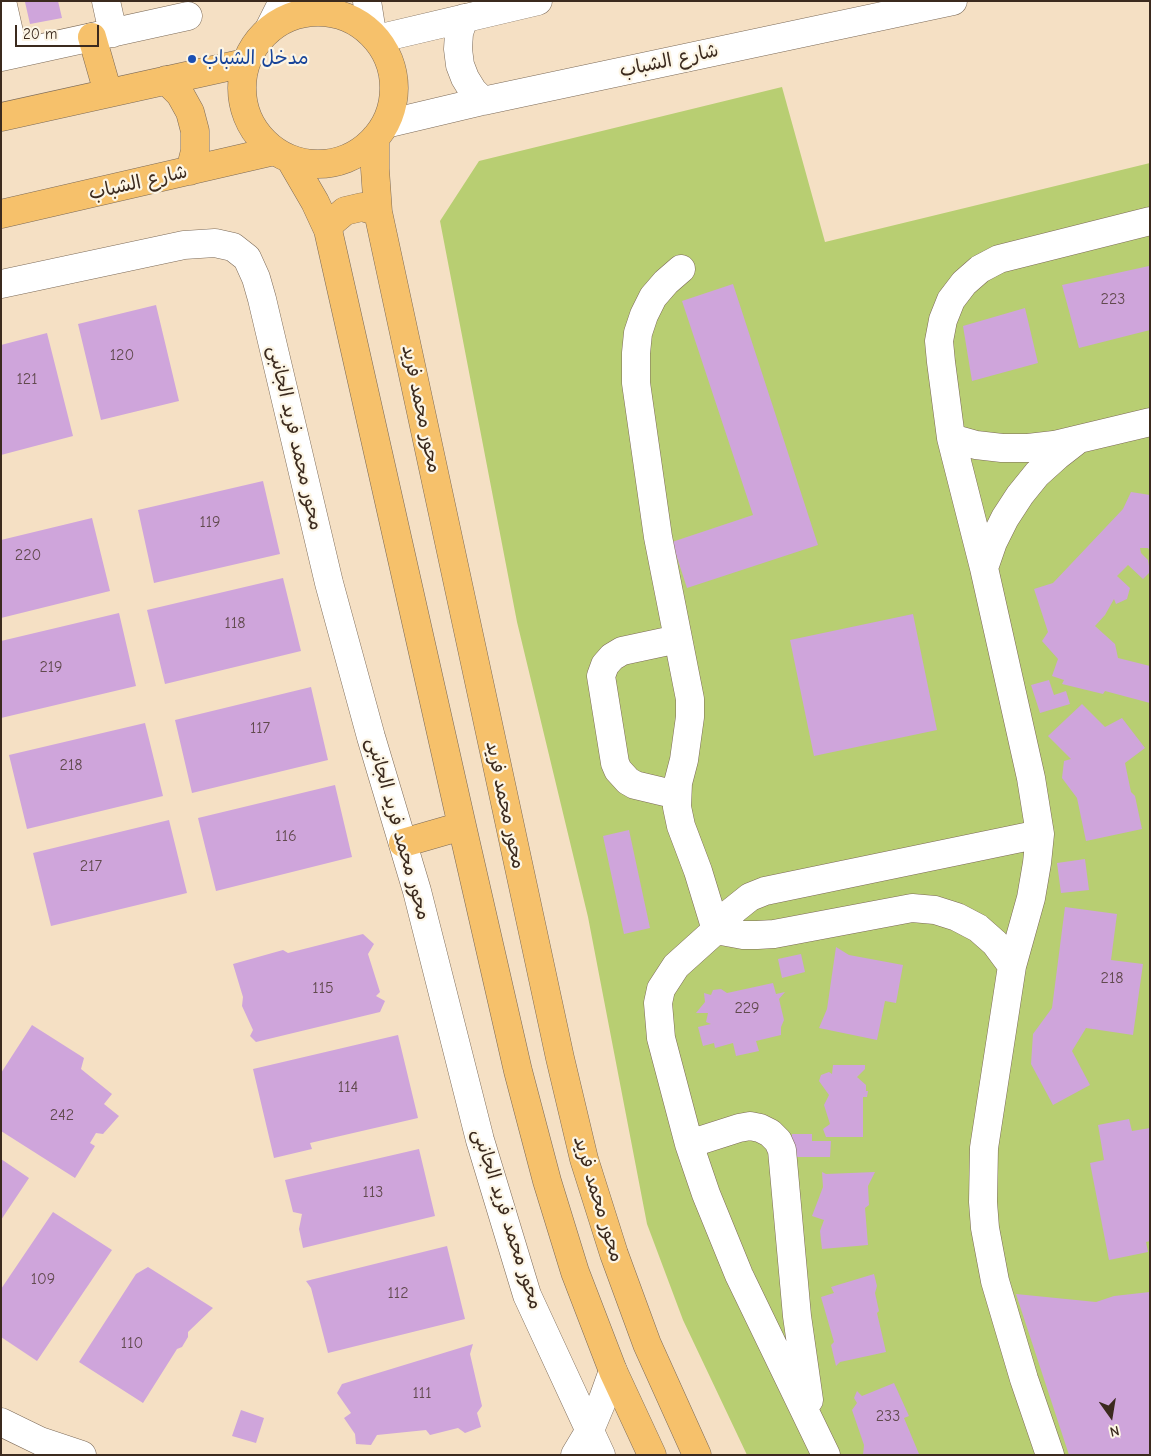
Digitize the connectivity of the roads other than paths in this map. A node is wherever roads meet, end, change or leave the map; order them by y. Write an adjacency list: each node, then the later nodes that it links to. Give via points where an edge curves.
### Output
1 (2, 1): 12 (street)
2 (106, 1): 10 (street)
3 (283, 1): 9 (street)
4 (368, 1): 11 (street)
5 (538, 1): 8 (street)
6 (953, 1): 16 (street, شارع الشباب)
7 (188, 16): 10 (street)
8 (464, 18): 11 (street); 16 (street, via 459,33 460,65 469,84)
9 (269, 29): 11 (main road, via 302,13 321,11 340,14); 13 (main road)
10 (103, 35): 12 (street); 15 (main road)
11 (375, 36): 18 (main road, via 387,54 395,89 392,107)
12 (8, 55)
13 (245, 63): 14 (main road); 19 (main road, via 241,87 245,112 256,134)
14 (166, 80): 15 (main road); 20 (main road, via 180,94 190,112 195,131 195,151)
15 (108, 93): 17 (main road)
16 (483, 101): 18 (street, شارع الشباب)
17 (1, 117)
18 (380, 131): 19 (main road, via 355,155 330,163 303,163); 21 (main road, محور محمد فريد, via 375,169)
19 (282, 155): 20 (main road, شارع الشباب); 24 (main road, via 315,202)
20 (190, 171): 22 (main road, شارع الشباب)
21 (378, 212): 24 (main road, via 353,208 338,216); 47 (main road, محور محمد فريد, via 584,1158 647,1344)
22 (1, 214)
23 (1150, 221): 28 (street, via 999,259 964,283 951,300 939,341)
24 (328, 230): 33 (main road)
25 (681, 269): 31 (street, via 653,297 638,333 636,353 637,391 658,537)
26 (1, 284): 35 (street, محور محمد فريد الجانبى, via 184,245 215,242 233,246 247,258 256,278 329,583)
27 (1150, 422): 29 (street)
28 (951, 438): 29 (street, via 976,445 1019,448); 30 (street)
29 (1078, 439): 30 (street, via 1037,474 1020,495 993,542)
30 (984, 568): 34 (street, via 1031,778)
31 (678, 639): 32 (street, via 688,681 690,717); 32 (street, via 622,650 608,661 601,676 618,770 635,785)
32 (677, 796): 36 (street, via 681,826)
33 (462, 826): 35 (main road); 39 (main road, via 518,1071 547,1181 575,1272)
34 (1040, 834): 36 (street, via 765,891 737,906); 37 (street, via 1030,898)
35 (403, 843): 41 (street, محور محمد فريد الجانبى, via 480,1140 527,1295)
36 (716, 930): 37 (street, via 743,935 774,934 912,908 935,910 978,928 995,943); 38 (street, via 676,966 660,989 658,1003 661,1038)
37 (1012, 966): 48 (street, via 984,1148 985,1228 995,1281)
38 (689, 1144): 42 (street, via 739,1275); 42 (street, via 750,1126 770,1133 782,1150 796,1316)
39 (613, 1370): 41 (street); 46 (main road)
40 (1, 1422): 43 (street, via 40,1441)
41 (590, 1430): 44 (street); 45 (street, محور محمد فريد الجانبى)
42 (821, 1443)
43 (82, 1455)
44 (575, 1455)
45 (601, 1455)
46 (652, 1455)
47 (697, 1455)
48 (1050, 1455)

